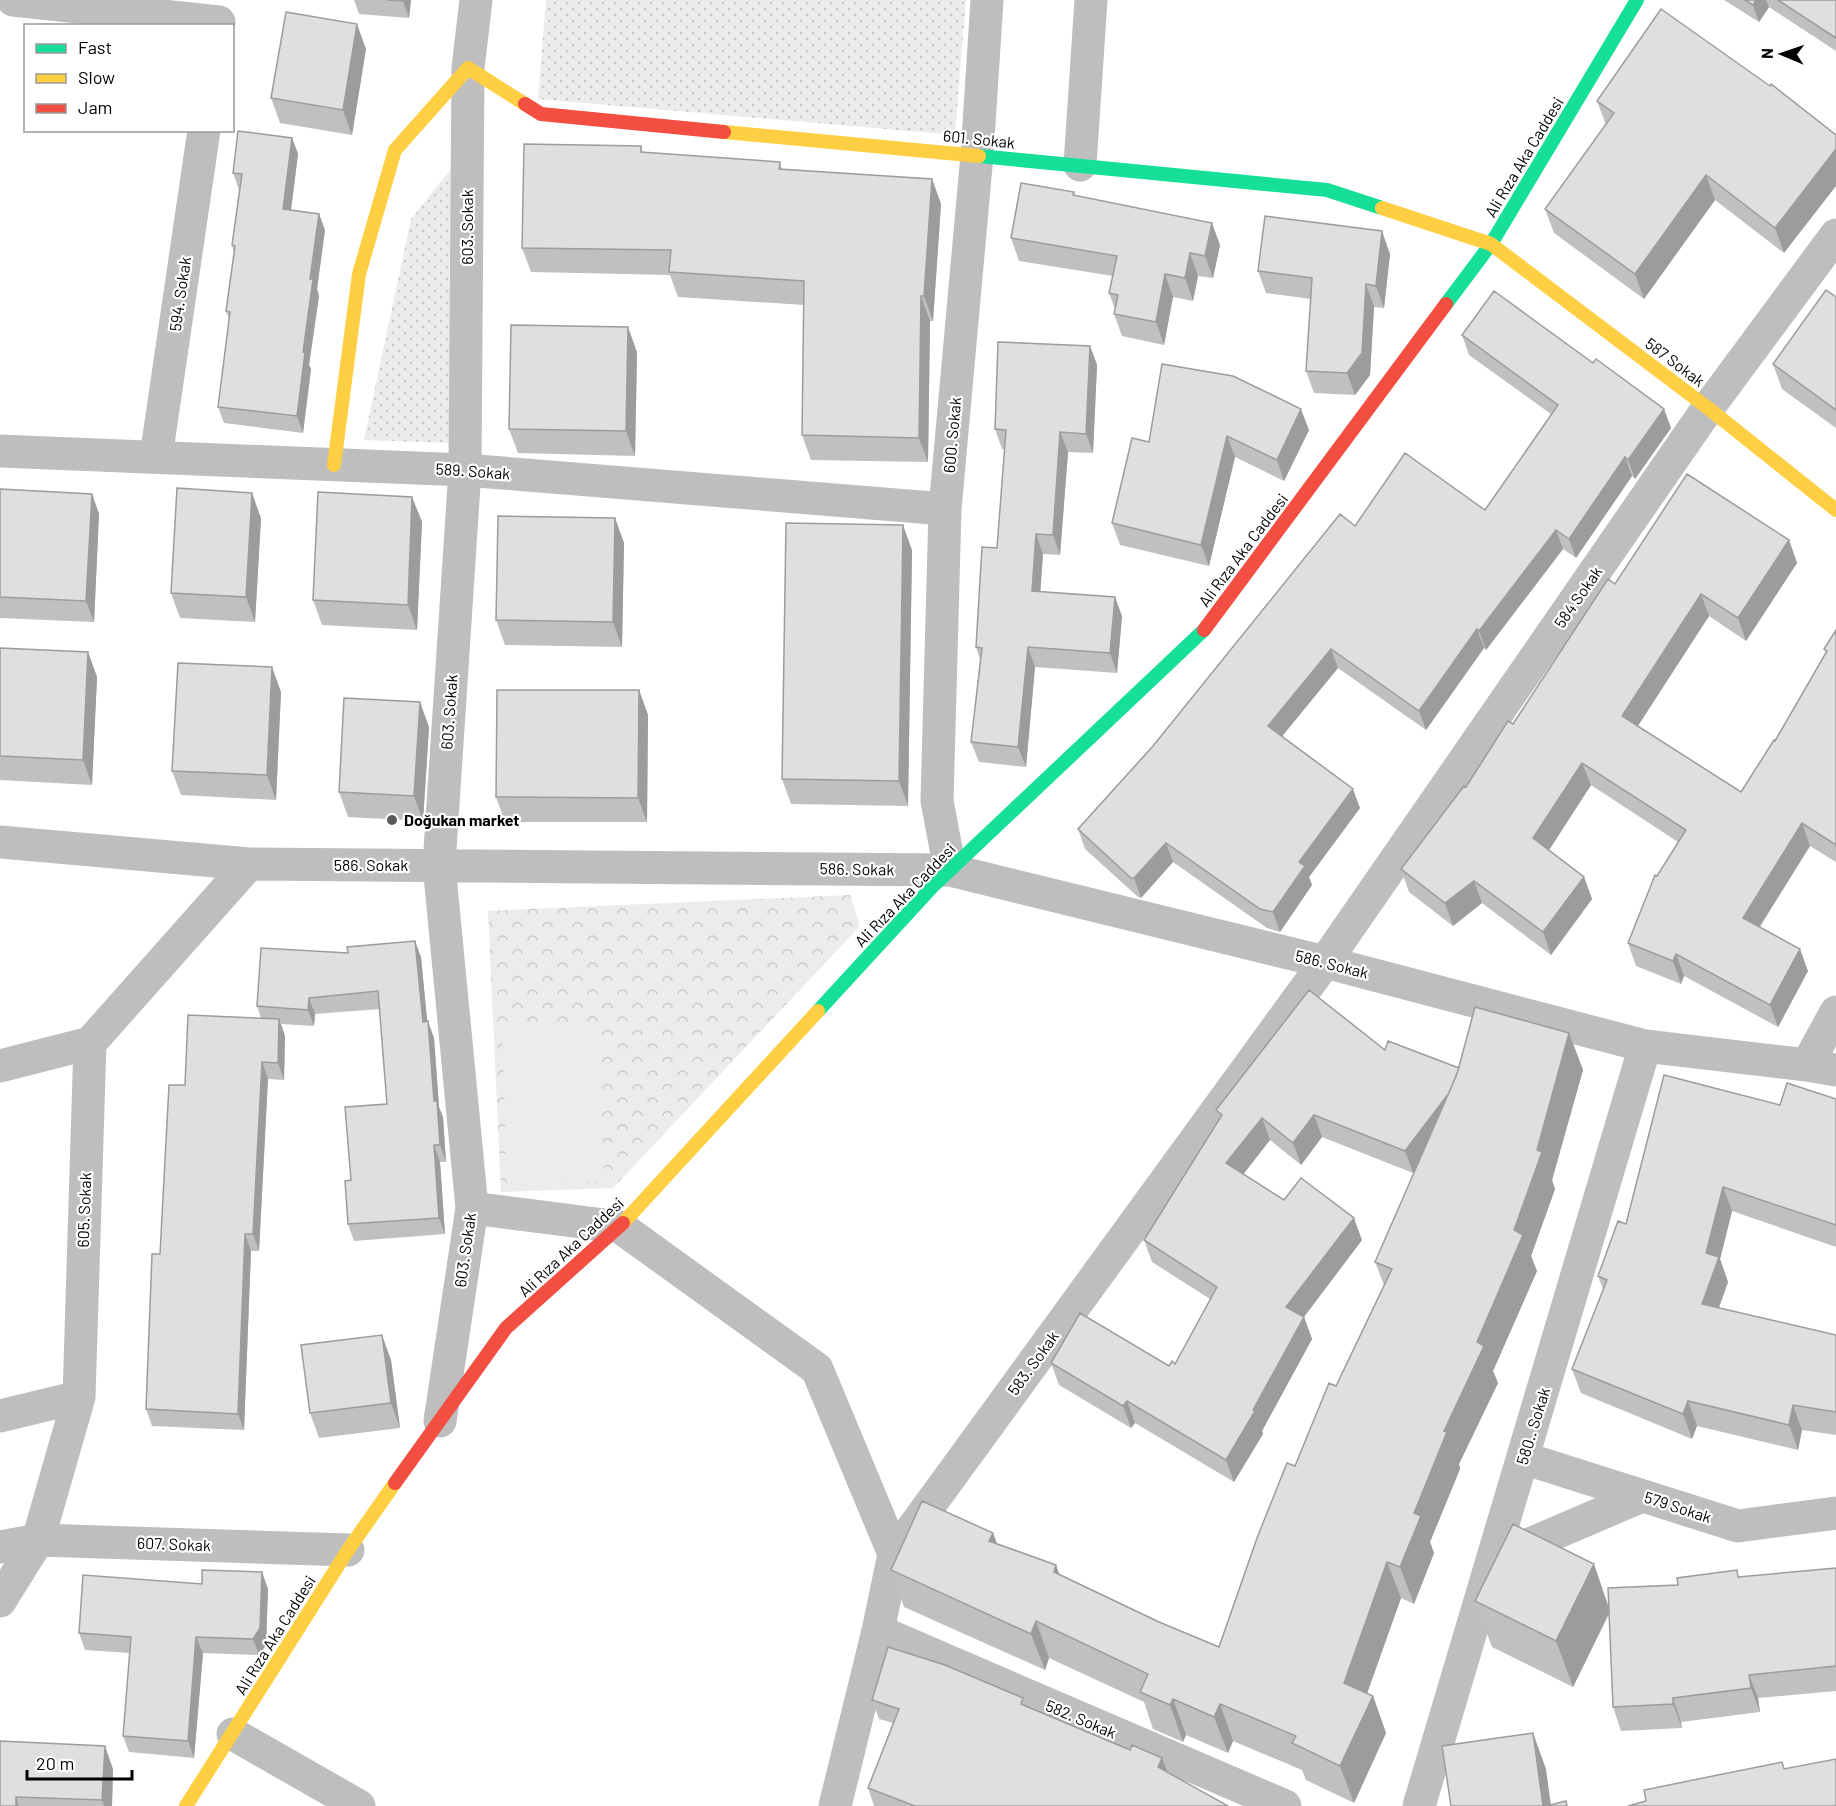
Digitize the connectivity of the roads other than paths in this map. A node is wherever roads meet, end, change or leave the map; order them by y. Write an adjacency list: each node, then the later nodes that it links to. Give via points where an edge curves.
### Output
1 (13, 0): 6 (street)
2 (476, 0): 7 (street, 603. Sokak)
3 (987, 0): 9 (street, 600. Sokak)
4 (1091, 0): 10 (street)
5 (1637, 0): 12 (street, Ali Rıza Aka Caddesi)
6 (220, 16)
7 (468, 68): 9 (street, 601. Sokak, via 541,114); 16 (street, via 395,150 359,274); 17 (street, 603. Sokak)
8 (204, 132): 15 (street, 594. Sokak)
9 (977, 155): 10 (street, 601. Sokak); 18 (street, 600. Sokak)
10 (1080, 165): 12 (street, 601. Sokak, via 1327,190)
11 (1836, 235): 13 (street, 584 Sokak)
12 (1491, 244): 13 (street, 587 Sokak); 23 (street, Ali Rıza Aka Caddesi, via 1202,632)
13 (1708, 408): 19 (street, 587 Sokak); 24 (street, 584 Sokak)
14 (0, 451): 15 (street, 589. Sokak)
15 (156, 457): 16 (street, 589. Sokak)
16 (334, 465): 17 (street, 589. Sokak)
17 (465, 470): 18 (street, 589. Sokak); 22 (street, 603. Sokak)
18 (945, 509): 23 (street, 600. Sokak, via 937,801)
19 (1836, 510)
20 (0, 843): 21 (street, 586. Sokak)
21 (249, 864): 22 (street, 586. Sokak); 26 (street)
22 (439, 865): 23 (street, 586. Sokak); 30 (street, 603. Sokak)
23 (950, 870): 24 (street, 586. Sokak); 31 (street, Ali Rıza Aka Caddesi)
24 (1325, 962): 27 (street, 586. Sokak); 41 (street, 583. Sokak)
25 (1836, 1012): 29 (street)
26 (90, 1044): 28 (street); 32 (street, 605. Sokak)
27 (1645, 1046): 29 (street, 586. Sokak); 35 (street, 580.. Sokak)
28 (0, 1066)
29 (1821, 1067)
30 (472, 1208): 31 (street); 34 (street, 603. Sokak)
31 (620, 1227): 34 (street, Ali Rıza Aka Caddesi, via 506,1328); 41 (street, via 818,1369)
32 (79, 1397): 33 (street); 38 (street, 605. Sokak)
33 (0, 1416)
34 (440, 1421): 40 (street, Ali Rıza Aka Caddesi)
35 (1523, 1458): 36 (street, 579 Sokak); 42 (street, 580.. Sokak)
36 (1642, 1496): 37 (street, 579 Sokak, via 1738,1526); 42 (street)
37 (1836, 1513)
38 (38, 1540): 39 (street, 607. Sokak); 40 (street, 607. Sokak); 43 (street, 605. Sokak)
39 (0, 1547)
40 (348, 1550): 45 (street, Ali Rıza Aka Caddesi)
41 (894, 1554): 44 (street, 583. Sokak)
42 (1492, 1560): 50 (street, 580.. Sokak)
43 (0, 1600)
44 (878, 1631): 48 (street, 583. Sokak); 49 (street, 582. Sokak)
45 (233, 1734): 46 (street, Ali Rıza Aka Caddesi); 47 (street)
46 (186, 1806)
47 (359, 1806)
48 (835, 1806)
49 (1285, 1806)
50 (1419, 1806)

